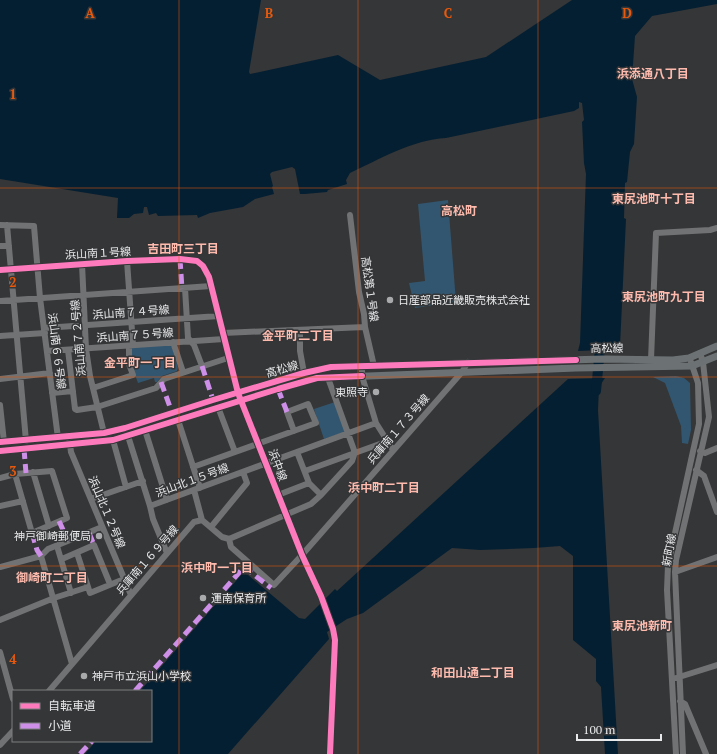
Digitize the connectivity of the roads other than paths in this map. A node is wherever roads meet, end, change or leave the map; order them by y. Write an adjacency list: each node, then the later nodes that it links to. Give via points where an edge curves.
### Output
1 (350, 215): 24 (street, 高松第１号線)
2 (0, 225): 3 (street)
3 (7, 225): 6 (street); 10 (street, 浜山南６６号線, via 34,226)
4 (717, 229): 41 (street, via 656,233)
5 (0, 246): 6 (street)
6 (9, 246): 12 (street)
7 (127, 261): 8 (street, 浜山南１号線); 9 (street, 浜山南１号線); 15 (street)
8 (197, 261): 13 (street, 浜中線, via 203,266)
9 (82, 264): 10 (street, 浜山南１号線); 16 (street, 浜山南７２号線)
10 (37, 267): 12 (street, 浜山南１号線); 17 (street, 浜山南６６号線)
11 (0, 270): 12 (street, 浜山南１号線)
12 (10, 270): 18 (street)
13 (212, 286): 14 (street); 20 (street, 浜中線)
14 (185, 288): 15 (street); 21 (street)
15 (130, 292): 16 (street); 22 (street)
16 (84, 295): 17 (street); 23 (street, 浜山南７２号線)
17 (40, 298): 18 (street); 25 (street, 浜山南６６号線)
18 (13, 300): 19 (street); 27 (street)
19 (0, 301)
20 (219, 316): 21 (street, 浜山南７４号線); 29 (street, 浜中線)
21 (187, 318): 22 (street, 浜山南７４号線); 30 (street, via 188,338)
22 (132, 322): 23 (street, 浜山南７４号線); 32 (street)
23 (85, 325): 25 (street, 浜山南７４号線); 34 (street, 浜山南７２号線)
24 (365, 327): 26 (street, 浜山南７５号線); 46 (street, 高松第１号線)
25 (44, 330): 27 (street, 浜山南７４号線); 36 (street, 浜山南６６号線)
26 (300, 330): 29 (street, 浜山南７５号線); 49 (street)
27 (16, 335): 28 (street, 浜山南７４号線); 53 (street)
28 (0, 336)
29 (224, 336): 30 (street, 浜山南７５号線); 39 (street, 浜中線)
30 (191, 341): 31 (street, 浜山南７５号線); 44 (street)
31 (173, 342): 32 (street, 浜山南７５号線); 48 (street)
32 (131, 345): 34 (street, 浜山南７５号線); 56 (street, via 130,364 133,375)
33 (717, 346): 37 (main road, 高松線)
34 (86, 348): 35 (street, 浜山南７５号線); 56 (street, 浜山南７２号線)
35 (68, 350): 36 (street, 浜山南７５号線); 57 (street)
36 (47, 351): 51 (street, 浜山南６６号線)
37 (700, 353): 40 (main road, 高松線); 43 (street, 新町線)
38 (717, 356): 43 (main road, 高松線)
39 (228, 358): 44 (street); 59 (street, 浜中線)
40 (689, 358): 41 (main road, 高松線); 47 (street, 新町線)
41 (651, 360): 42 (main road, 高松線)
42 (468, 362): 46 (main road, 高松線); 50 (street, 兵庫南１７３号線)
43 (703, 362): 47 (main road, 高松線); 82 (street, 新町線, via 709,417)
44 (202, 366): 48 (street)
45 (362, 366): 46 (main road, 高松線); 49 (main road, 高松線); 52 (street)
46 (374, 366)
47 (692, 366): 50 (main road, 高松線); 131 (street, 新町線, via 698,383 699,424 668,565)
48 (183, 372): 62 (street, via 164,379 156,388)
49 (304, 372): 59 (main road, 高松線)
50 (462, 372): 52 (main road, 高松線); 80 (street, 兵庫南１７３号線)
51 (50, 374): 53 (street); 58 (street, 浜山南６６号線)
52 (362, 376): 54 (main road, 高松線); 65 (street)
53 (20, 377): 55 (street); 74 (street)
54 (328, 378): 60 (main road, 高松線, via 317,378); 69 (street)
55 (0, 379)
56 (93, 388): 62 (street, 浜山南７２号線)
57 (73, 391): 58 (street); 62 (street, via 75,409)
58 (52, 393): 72 (street, 浜山南６６号線)
59 (238, 393): 60 (street, 浜中線); 68 (main road, 高松線)
60 (241, 400): 63 (main road, 高松線); 77 (street, 浜中線)
61 (0, 406): 76 (street)
62 (97, 407): 68 (street, 浜山南７２号線)
63 (218, 407): 64 (main road, 高松線); 83 (street)
64 (178, 420): 66 (main road, 高松線); 87 (street)
65 (376, 423): 69 (street, 浜山北１５号線); 75 (street)
66 (145, 430): 70 (main road, 高松線); 101 (street)
67 (294, 431): 67 (street, via 316,423 308,404 287,412); 77 (street)
68 (104, 433): 71 (main road, 高松線)
69 (348, 433): 84 (street, 浜山北１５号線); 85 (street)
70 (128, 436): 73 (main road, 高松線); 94 (street, 浜山北１５号線)
71 (69, 437): 72 (main road, 高松線); 78 (street, 浜山北１２号線)
72 (58, 438): 74 (main road, 高松線)
73 (113, 440): 78 (main road, 高松線); 96 (street)
74 (26, 441): 76 (main road, 高松線)
75 (388, 441): 80 (street); 85 (street)
76 (2, 442)
77 (259, 444): 83 (street); 86 (street, 浜中線)
78 (70, 445): 81 (main road, 高松線); 100 (street, 浜山北１２号線)
79 (717, 448): 82 (street, via 705,453)
80 (393, 450): 115 (street, 兵庫南１７３号線)
81 (0, 451)
82 (700, 451): 88 (street, 新町線)
83 (235, 452): 87 (street)
84 (298, 452): 86 (street, 浜山北１５号線); 89 (street)
85 (354, 453): 89 (street); 99 (street, via 352,461)
86 (266, 463): 91 (street, 浜山北１５号線); 98 (street, 浜中線)
87 (193, 467): 97 (street)
88 (696, 470): 105 (street, via 704,476); 120 (street, 新町線)
89 (305, 471): 95 (street)
90 (33, 472): 92 (street); 108 (street); 108 (street, via 52,471 64,511 66,518)
91 (243, 472): 97 (street, 浜山北１５号線); 110 (street, via 247,483)
92 (15, 474): 93 (street); 102 (street)
93 (0, 478)
94 (143, 481): 96 (street); 104 (street, 浜山北１５号線)
95 (309, 483): 98 (street); 99 (street)
96 (126, 487): 100 (street)
97 (197, 489): 101 (street, 浜山北１５号線); 107 (street)
98 (278, 495): 106 (street, 浜中線)
99 (322, 495): 106 (street, via 311,504)
100 (91, 499): 109 (street, 浜山北１２号線)
101 (167, 500): 104 (street, 浜山北１５号線)
102 (23, 501): 103 (street); 108 (street, via 32,533)
103 (0, 506)
104 (150, 506): 114 (street)
105 (717, 512)
106 (286, 514): 111 (street); 115 (street, 浜中線)
107 (202, 520): 110 (street); 114 (street, 兵庫南１６９号線, via 194,522)
108 (49, 526)
109 (102, 527): 112 (street); 121 (street, 浜山北１２号線)
110 (211, 527): 111 (street, via 222,537)
111 (229, 539): 115 (street, 兵庫南１７３号線, via 231,547 274,585)
112 (58, 546): 116 (street, via 48,549); 118 (street)
113 (77, 553): 118 (street); 122 (street, via 94,545); 123 (street)
114 (167, 553): 125 (street, 兵庫南１６９号線)
115 (302, 555): 137 (street, 浜中線, via 334,629)
116 (41, 556): 119 (street); 126 (street)
117 (717, 556): 120 (street)
118 (62, 559): 124 (street)
119 (0, 567)
120 (674, 572): 131 (street, 新町線)
121 (124, 579): 122 (street); 125 (street, 浜山北１２号線)
122 (110, 584): 123 (street, via 90,592)
123 (88, 587): 124 (street)
124 (71, 593): 126 (street)
125 (131, 595): 129 (street, 兵庫南１６９号線)
126 (54, 598): 127 (street); 129 (street)
127 (0, 620)
128 (0, 652): 133 (street)
129 (72, 664): 132 (street, 兵庫南１６９号線)
130 (717, 665): 131 (street)
131 (676, 678): 134 (street, 新町線); 138 (street, 新町線)
132 (49, 690)
133 (12, 695)
134 (680, 701): 139 (street, 新町線); 140 (street, via 685,704)
135 (12, 732): 136 (street)
136 (0, 745)
137 (330, 754)
138 (676, 754)
139 (683, 754)
140 (706, 754)

